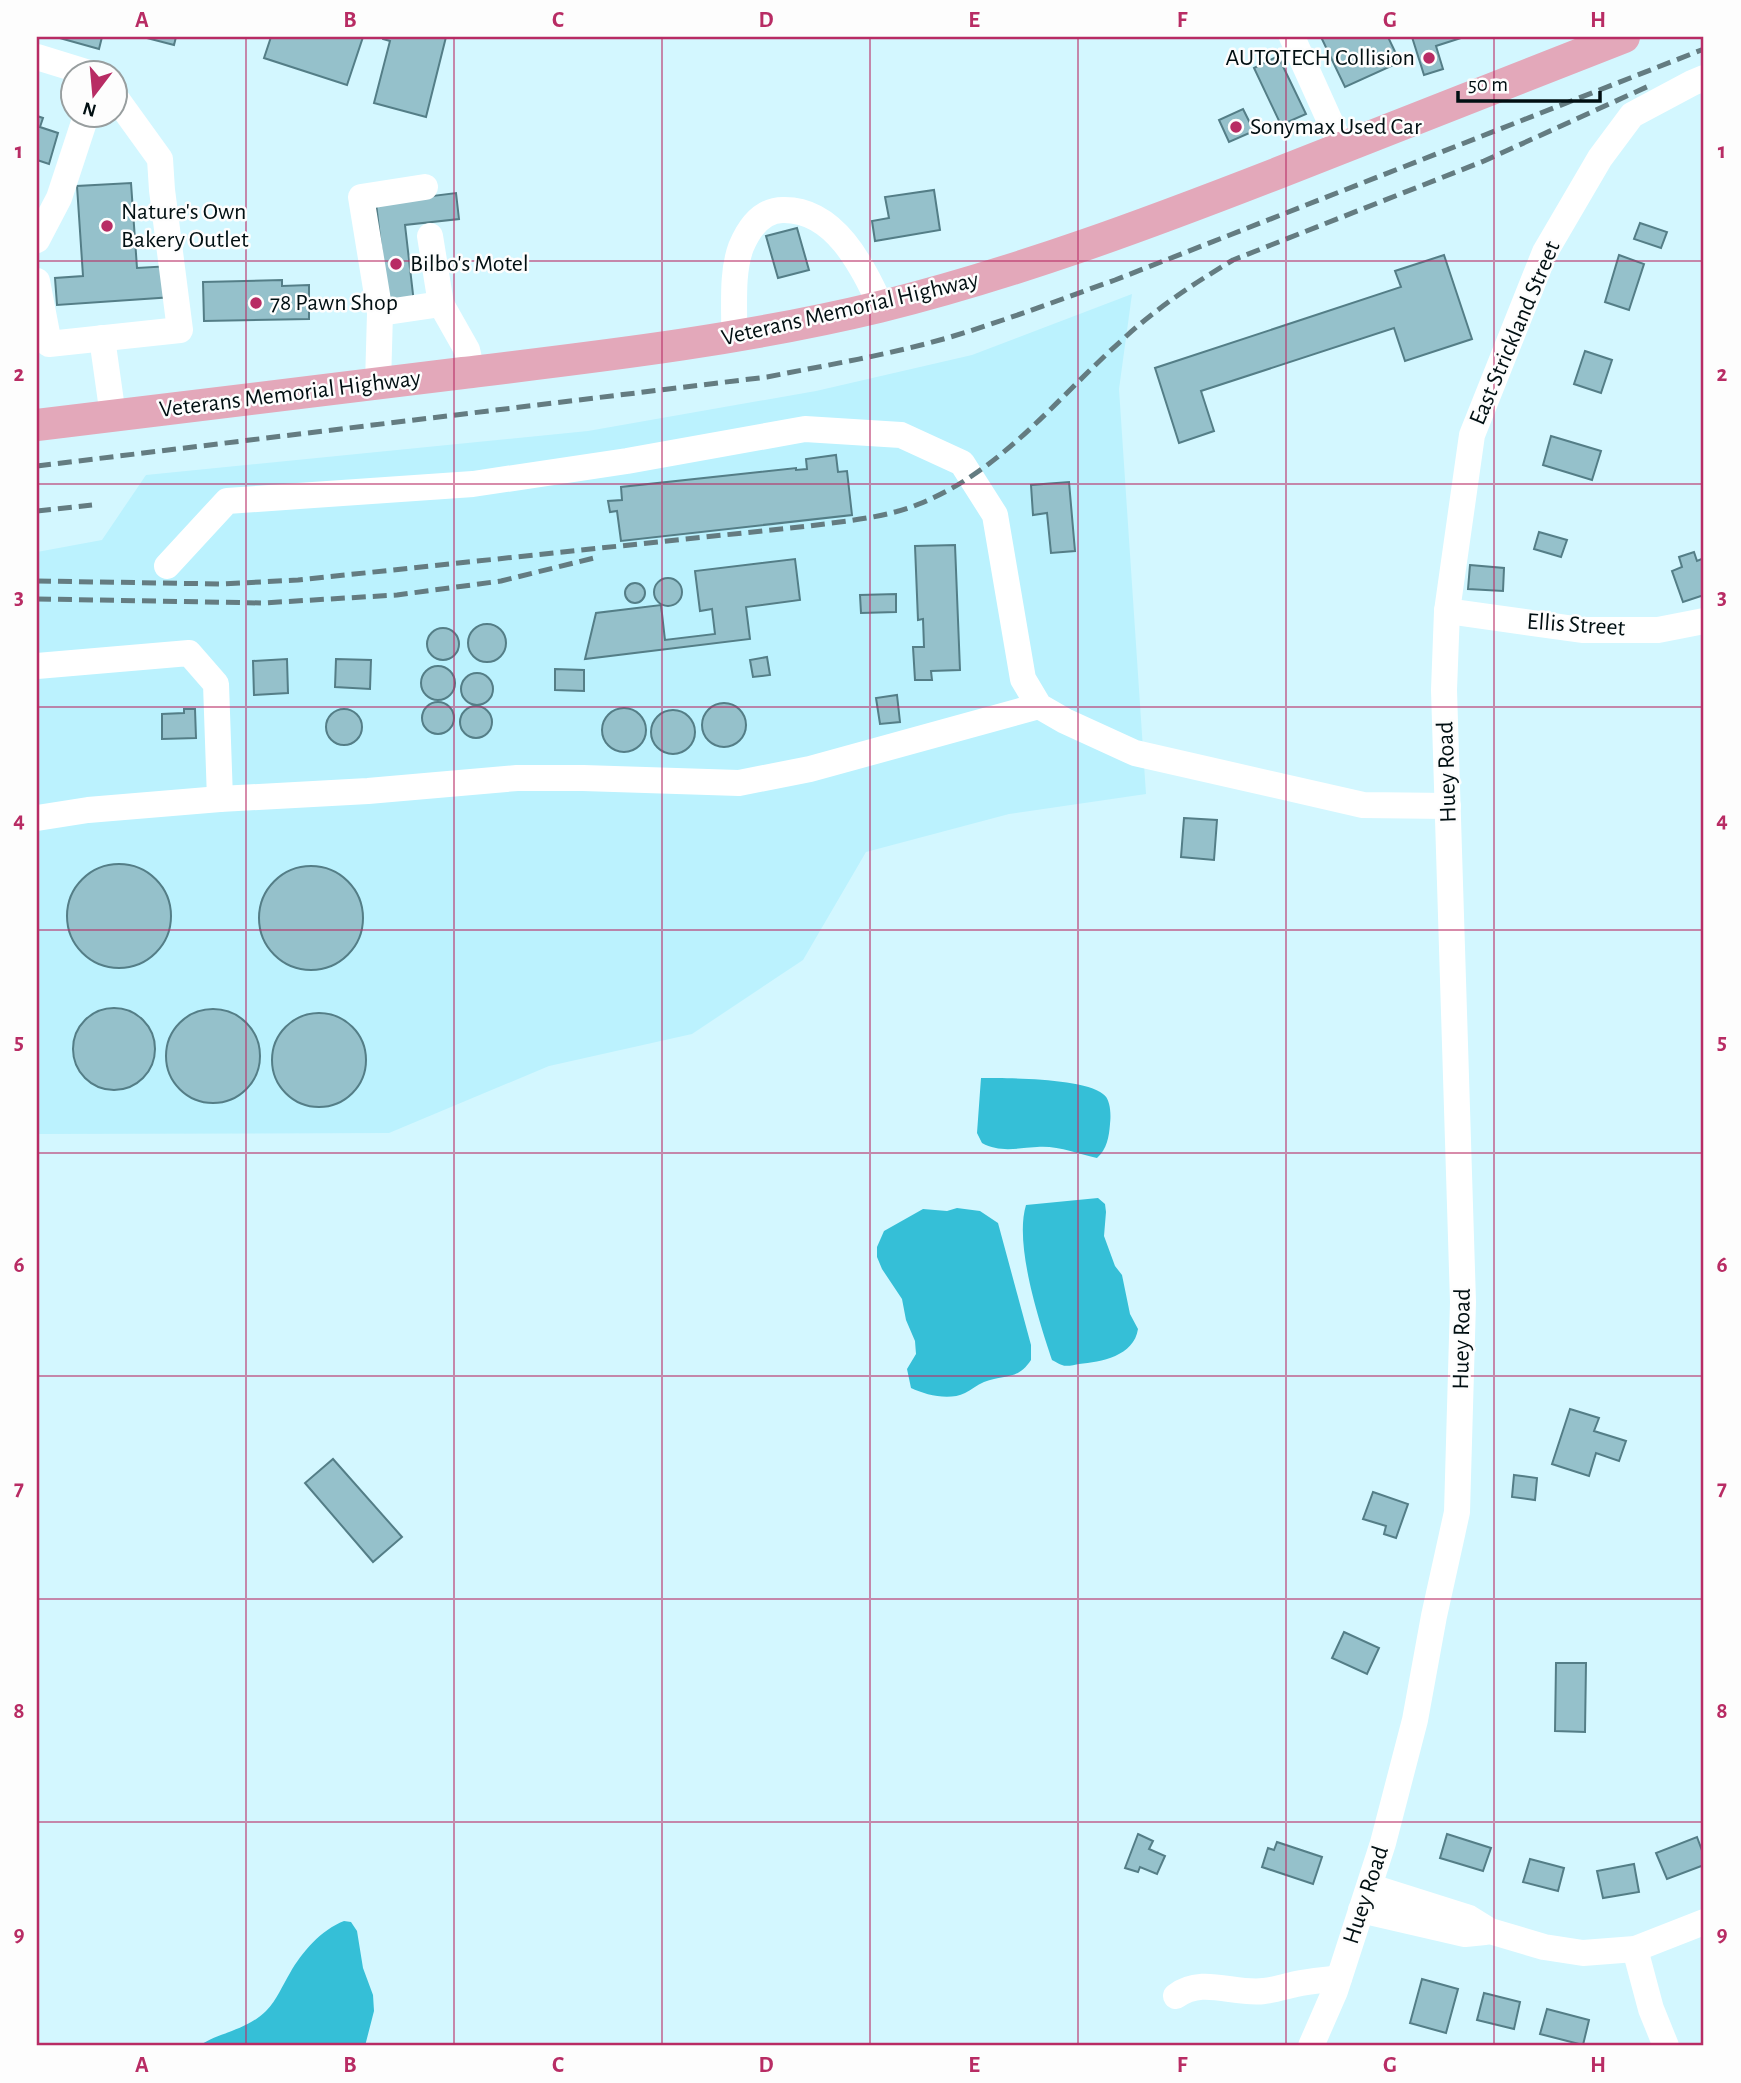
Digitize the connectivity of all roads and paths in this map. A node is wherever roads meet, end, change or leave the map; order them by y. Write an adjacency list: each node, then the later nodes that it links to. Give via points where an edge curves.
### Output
1 (1292, 37): 8 (street)
2 (1624, 37): 8 (main road, Veterans Memorial Highway)
3 (37, 57): 4 (street)
4 (60, 64)
5 (1704, 78): 23 (street, East Strickland Street, via 1632,115 1600,158 1545,252 1472,435)
6 (130, 117): 17 (street, via 160,159 180,330)
7 (81, 130): 11 (street, via 59,198)
8 (1342, 148): 14 (main road, Veterans Memorial Highway, via 1080,248)
9 (425, 187): 15 (street, via 361,197)
10 (430, 236): 13 (street)
11 (37, 240)
12 (37, 281): 17 (street, via 49,344)
13 (441, 304): 15 (street); 18 (street, via 467,350)
14 (881, 306): 16 (main road, Veterans Memorial Highway); 16 (street, via 853,254 826,225 806,212 778,210 755,222 740,249)
15 (380, 313): 19 (street)
16 (734, 337): 18 (main road, Veterans Memorial Highway)
17 (102, 338): 20 (street)
18 (472, 372): 19 (main road, Veterans Memorial Highway)
19 (378, 384): 20 (main road, Veterans Memorial Highway)
20 (113, 416): 21 (main road, Veterans Memorial Highway)
21 (37, 425)
22 (167, 566): 26 (street, via 227,501 473,484 805,429 901,435 962,463 995,515 1023,679)
23 (1447, 611): 24 (street, Ellis Street, via 1582,630 1658,630); 28 (street, Huey Road)
24 (1704, 621)
25 (37, 666): 27 (street, via 189,653 216,684)
26 (1039, 706): 27 (street, via 810,769 738,783 517,778); 28 (street, via 1135,753 1363,805)
27 (220, 799): 29 (street)
28 (1448, 806): 30 (street, Huey Road, via 1463,1302 1457,1512 1415,1720)
29 (37, 818)
30 (1366, 1898): 32 (street, via 1465,1934 1490,1931 1583,1953); 33 (street, Huey Road)
31 (1704, 1922): 32 (street)
32 (1635, 1949): 36 (street, via 1651,2009)
33 (1339, 1978): 34 (street, via 1246,1992 1201,1985); 35 (street, Huey Road)
34 (1175, 1996)
35 (1311, 2046)
36 (1667, 2046)

